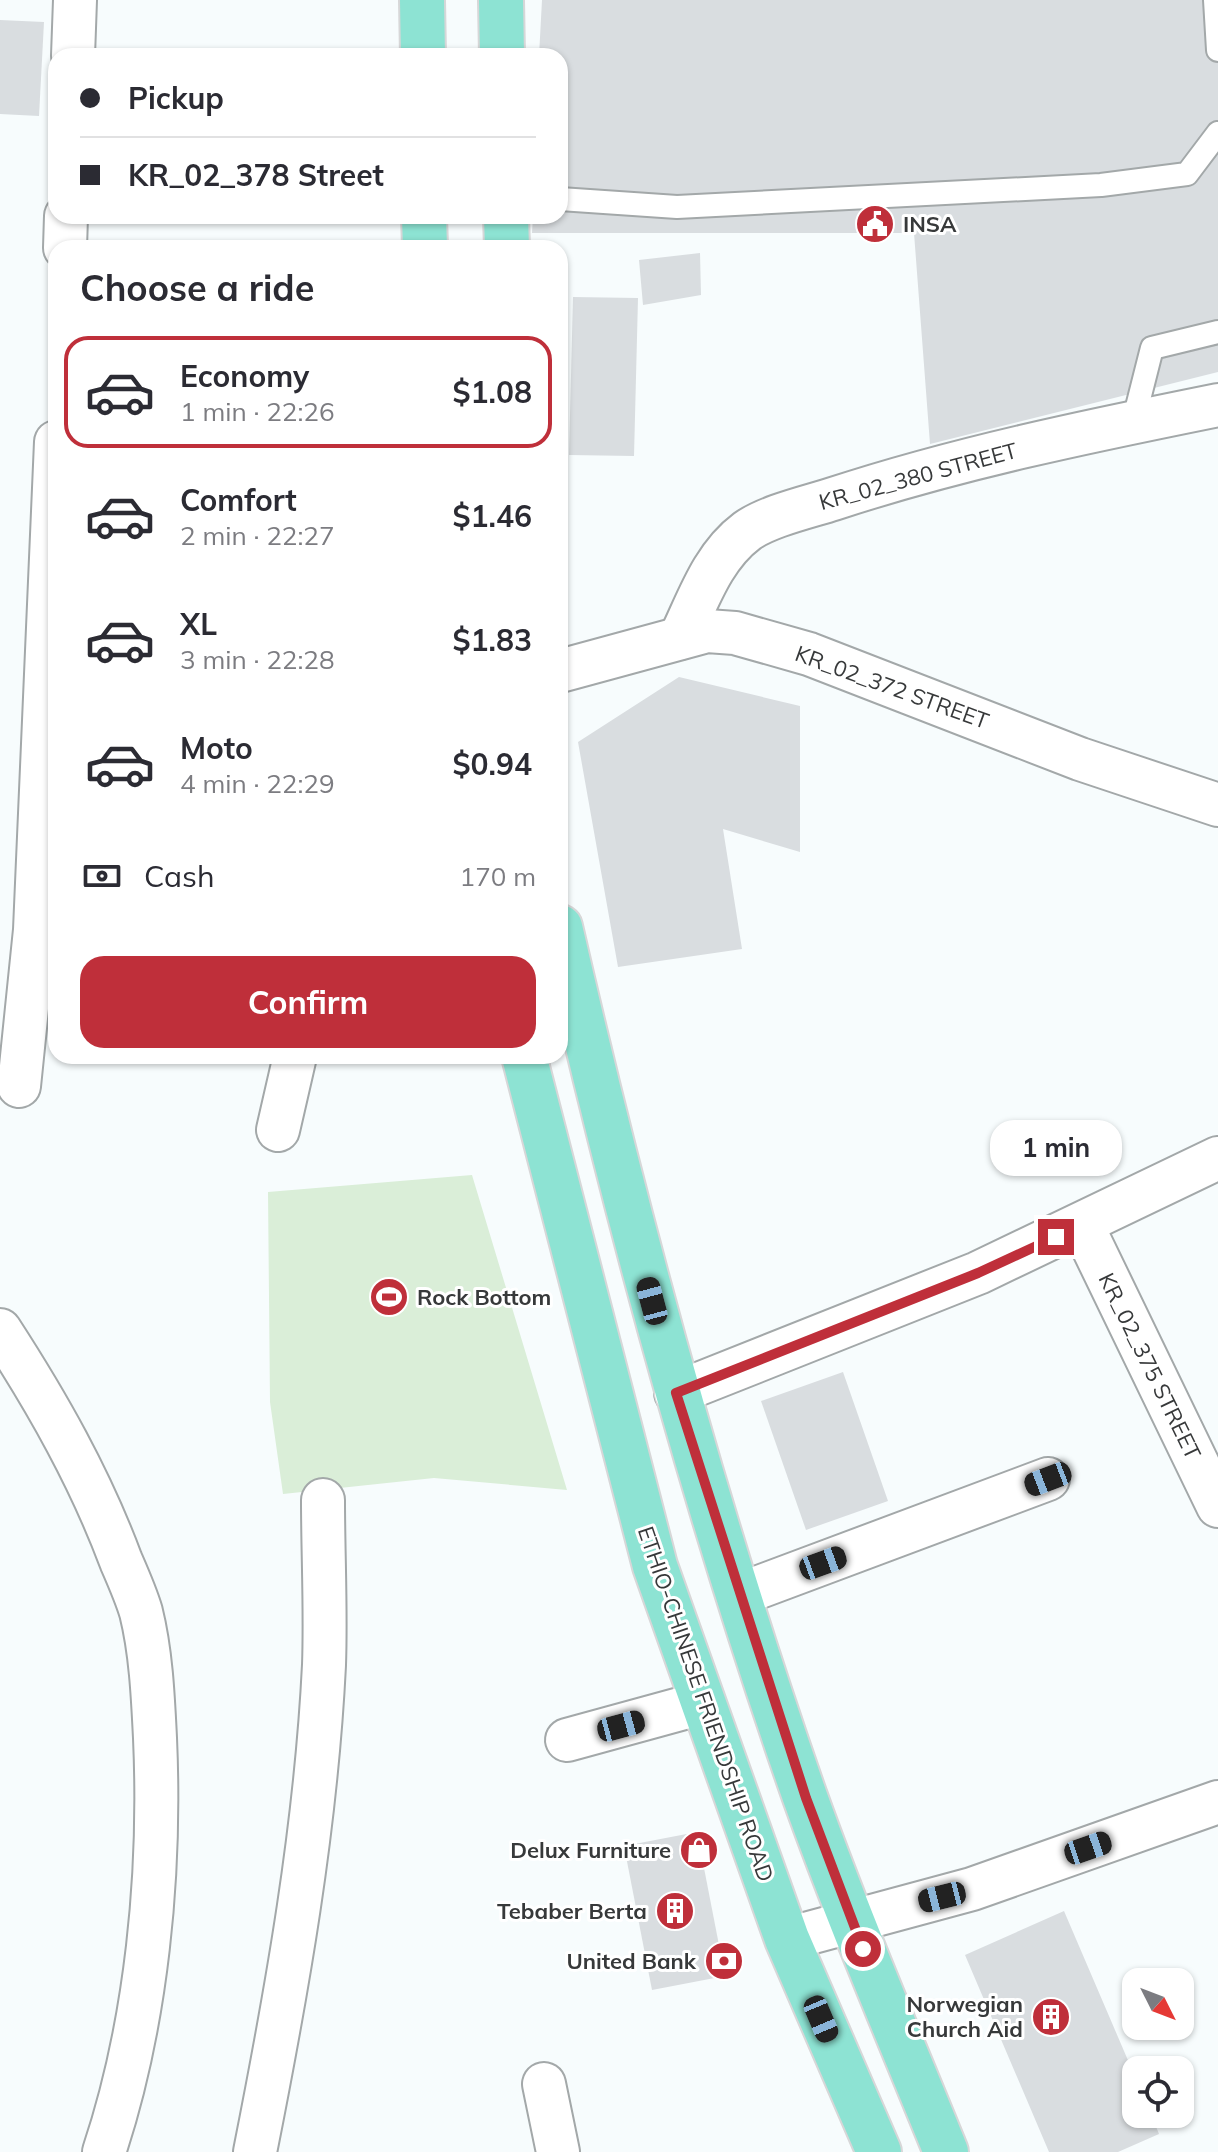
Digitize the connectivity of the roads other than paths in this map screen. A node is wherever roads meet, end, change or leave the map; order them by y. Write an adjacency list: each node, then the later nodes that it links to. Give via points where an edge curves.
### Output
1 (75, 0): 5 (street)
2 (422, 0): 6 (main road)
3 (501, 0): 7 (main road)
4 (1215, 0): 8 (lane)
5 (73, 48)
6 (423, 48)
7 (502, 48)
8 (1218, 50)
9 (1218, 133): 10 (lane, via 1187,174 1101,185 677,207)
10 (568, 200)
11 (1218, 332): 13 (lane, via 1152,348)
12 (1218, 405): 13 (street, KR_02_380 STREET)
13 (1133, 423): 14 (street, KR_02_380 STREET, via 870,487 749,530 709,576)
14 (680, 638): 15 (street, KR_02_372 STREET); 17 (street, KR_02_372 STREET, via 707,631 735,633 809,654 1080,759)
15 (568, 669)
16 (48, 797): 18 (street)
17 (1218, 805)
18 (45, 930): 22 (street)
19 (568, 963): 27 (main road)
20 (293, 1064): 23 (street)
21 (526, 1064): 32 (main road, ETHIO-CHINESE FRIENDSHIP ROAD, via 655,1566)
22 (19, 1086)
23 (278, 1130)
24 (1218, 1158): 25 (street)
25 (1082, 1225): 27 (street, via 978,1273); 30 (street, KR_02_375 STREET)
26 (0, 1330): 38 (street, via 61,1428 102,1509 141,1611 153,1696 158,1812 152,1905 128,2060)
27 (676, 1393): 31 (main road)
28 (1048, 1479): 31 (street)
29 (323, 1500): 39 (street, via 324,1664 309,1823 294,1943)
30 (1218, 1506)
31 (738, 1595): 35 (main road)
32 (702, 1703): 33 (street); 36 (main road, ETHIO-CHINESE FRIENDSHIP ROAD)
33 (567, 1740)
34 (1218, 1802): 35 (street, via 972,1889)
35 (851, 1919): 36 (street); 42 (main road)
36 (787, 1939): 41 (main road, ETHIO-CHINESE FRIENDSHIP ROAD)
37 (544, 2084): 40 (street)
38 (104, 2152)
39 (255, 2152)
40 (558, 2152)
41 (879, 2152)
42 (946, 2152)

